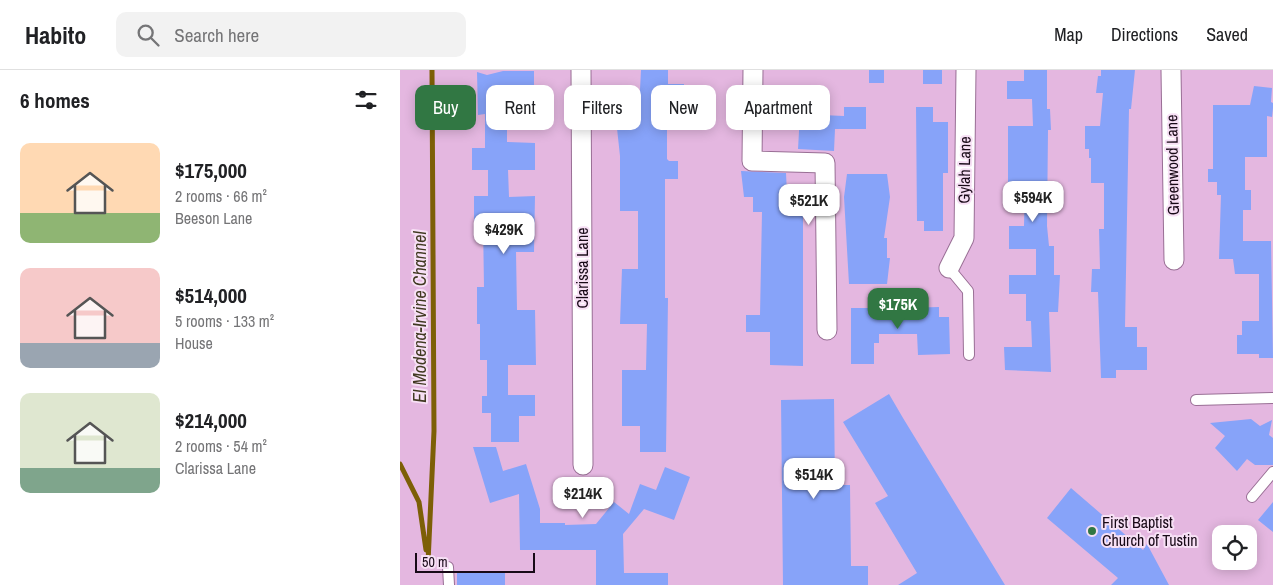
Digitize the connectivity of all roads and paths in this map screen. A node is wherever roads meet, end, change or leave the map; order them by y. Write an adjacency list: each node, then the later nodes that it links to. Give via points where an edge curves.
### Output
1 (581, 70): 11 (street, Clarissa Lane)
2 (753, 70): 7 (street, via 752,161 825,163)
3 (966, 70): 6 (street, Gylah Lane, via 964,238)
4 (1171, 70): 5 (street, Greenwood Lane)
5 (1174, 260)
6 (949, 268): 8 (lane, via 968,291)
7 (827, 330)
8 (969, 355)
9 (1273, 398): 10 (lane)
10 (1196, 400)
11 (582, 466)
12 (1273, 472): 13 (lane)
13 (1252, 497)
14 (448, 568): 15 (lane)
15 (449, 585)

